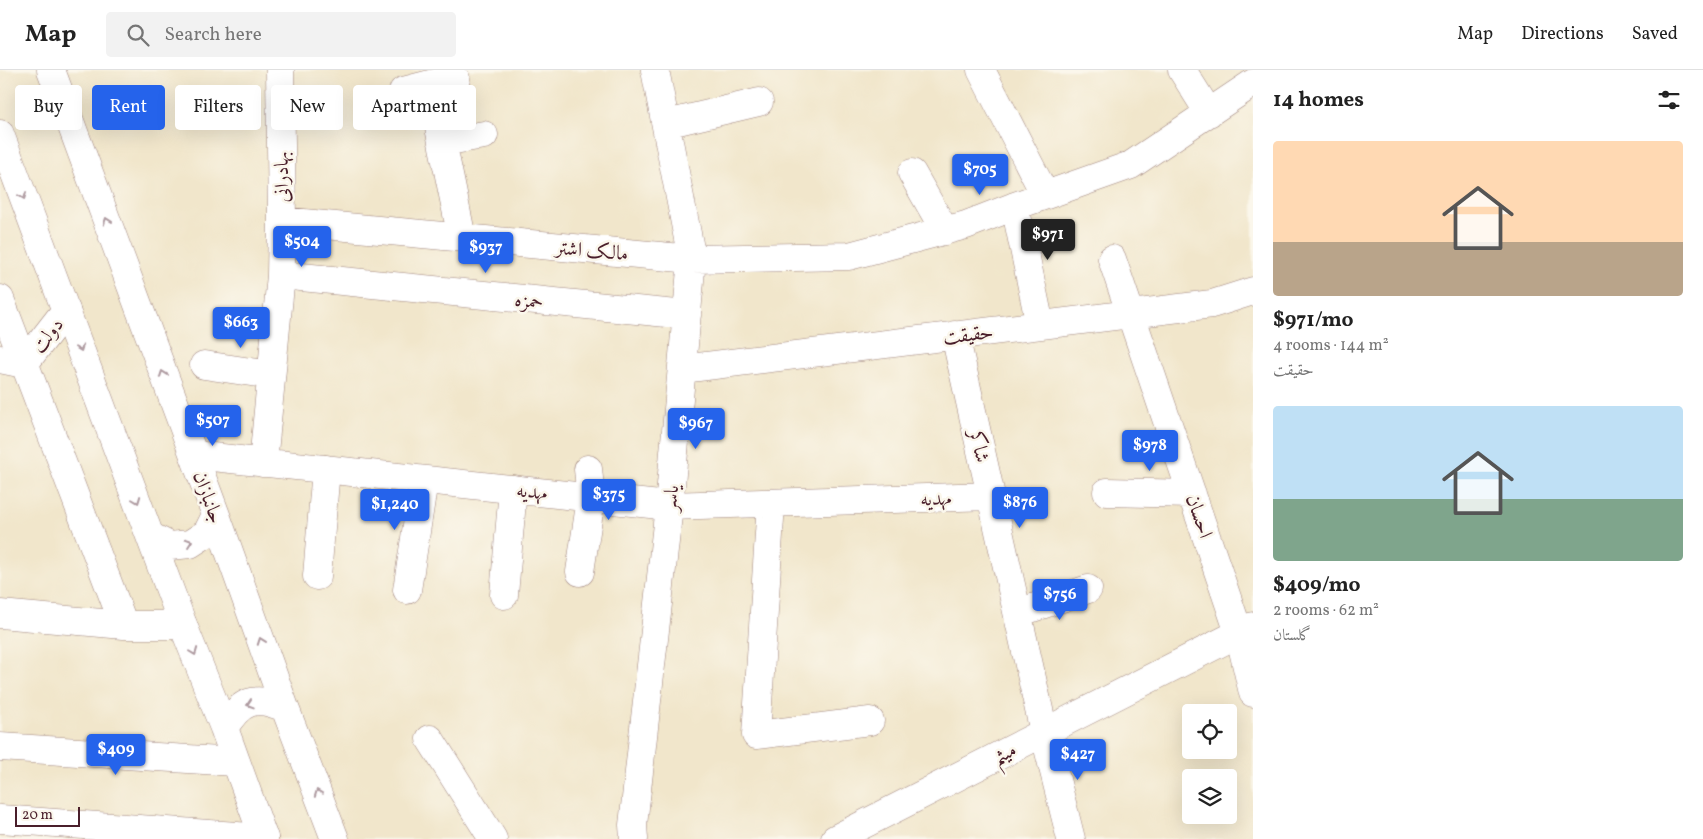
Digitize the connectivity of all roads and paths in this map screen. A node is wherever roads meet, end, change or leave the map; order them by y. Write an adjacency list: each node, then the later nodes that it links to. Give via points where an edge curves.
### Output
1 (50, 70): 36 (street, جانبازان, one-way to 1)
2 (280, 70): 19 (street, بهادرانی)
3 (655, 70): 11 (street, یاسر)
4 (980, 70): 17 (street)
5 (1182, 70): 10 (street)
6 (1253, 83): 10 (street, مالک اشتر)
7 (430, 85): 8 (street, via 443,82)
8 (443, 85)
9 (759, 102): 11 (street)
10 (1209, 113): 17 (street, مالک اشتر, via 1131,165)
11 (666, 124): 22 (street, یاسر)
12 (442, 130): 15 (street)
13 (0, 134): 27 (street, one-way to 27)
14 (484, 136): 15 (street)
15 (442, 142): 21 (street)
16 (912, 173): 20 (street)
17 (1045, 195): 18 (street, مالک اشتر)
18 (1015, 206): 20 (street, مالک اشتر); 30 (street)
19 (282, 221): 21 (street, مالک اشتر); 24 (street, بهادرانی)
20 (945, 231): 22 (street, مالک اشتر, via 850,256)
21 (462, 238): 22 (street, مالک اشتر)
22 (692, 259): 29 (street, یاسر)
23 (1112, 259): 28 (street, احسان)
24 (281, 275): 29 (street, حمزه); 35 (street, بهادرانی)
25 (1252, 294): 28 (street, حقیقت, via 1212,304)
26 (0, 299): 32 (street)
27 (66, 310): 32 (street, دولت); 49 (street, one-way to 49)
28 (1131, 314): 30 (street, حقیقت); 43 (street, احسان)
29 (687, 316): 34 (street, یاسر)
30 (1040, 325): 31 (street, حقیقت)
31 (955, 335): 34 (street, حقیقت); 44 (street, شاکر)
32 (12, 362): 57 (street)
33 (204, 364): 35 (street)
34 (682, 369): 47 (street, یاسر)
35 (271, 376): 37 (street, بهادرانی)
36 (194, 455): 37 (street, مهدیه); 48 (street, جانبازان)
37 (263, 462): 38 (street, مهدیه)
38 (326, 469): 40 (street, مهدیه); 51 (street)
39 (588, 469): 45 (street)
40 (424, 480): 41 (street, مهدیه); 53 (street)
41 (512, 489): 45 (street, مهدیه); 54 (street)
42 (1106, 492): 43 (street)
43 (1192, 494): 59 (street, احسان)
44 (991, 496): 46 (street, مهدیه); 55 (street, شاکر)
45 (591, 498): 47 (street, مهدیه); 50 (street)
46 (771, 503): 47 (street, مهدیه); 62 (street, via 756,735)
47 (669, 506): 69 (street, یاسر)
48 (216, 515): 49 (street, one-way to 48, via 170,546 190,544 206,533); 61 (street, جانبازان, one-way to 48)
49 (152, 538): 58 (street)
50 (580, 572)
51 (317, 576)
52 (1088, 589): 55 (street)
53 (407, 590)
54 (504, 595)
55 (1018, 613): 64 (street, شاکر)
56 (0, 614): 57 (street)
57 (124, 625): 58 (street)
58 (184, 625): 63 (street, one-way to 63)
59 (1246, 629): 60 (street, احسان); 64 (street, میثم)
60 (1253, 693)
61 (285, 708): 63 (street, one-way to 63, via 268,701 250,702 234,712); 71 (street, جانبازان, one-way to 61)
62 (870, 721)
63 (224, 728): 67 (street)
64 (1044, 732): 73 (street, میثم); 74 (street, شاکر)
65 (430, 739): 72 (street)
66 (0, 747): 67 (street)
67 (235, 762): 70 (street)
68 (0, 819): 70 (street)
69 (628, 834)
70 (264, 839)
71 (335, 839)
72 (493, 839)
73 (835, 839)
74 (1071, 839)

